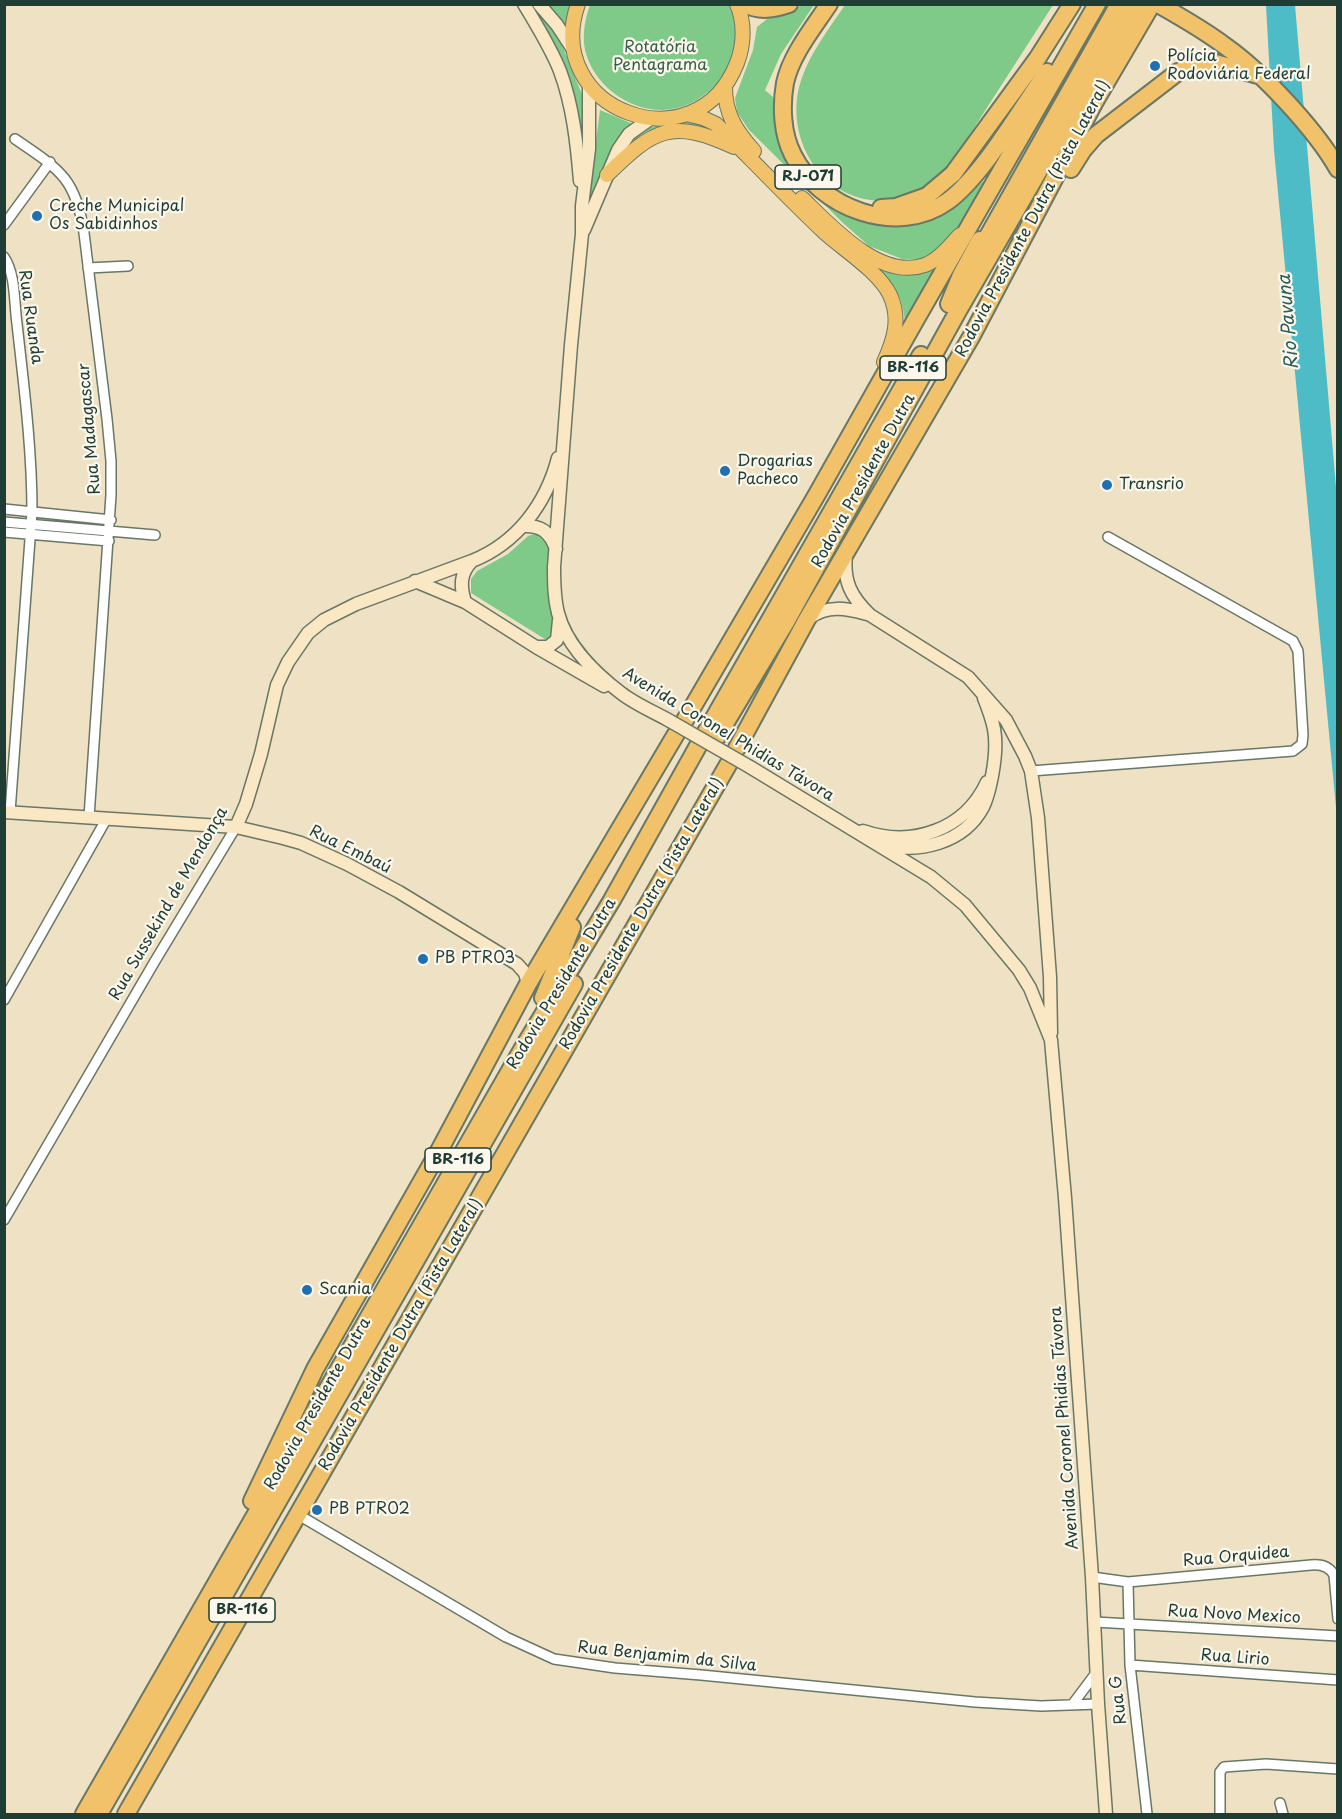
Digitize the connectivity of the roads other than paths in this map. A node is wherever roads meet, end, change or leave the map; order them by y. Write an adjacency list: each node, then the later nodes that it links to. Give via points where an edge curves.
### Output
1 (525, 4): 26 (street, via 565,87 578,150)
2 (539, 4): 14 (street)
3 (578, 4): 14 (main road, via 573,21)
4 (737, 4): 18 (main road, via 742,41 734,73)
5 (745, 4): 6 (highway, via 767,10)
6 (789, 4)
7 (829, 4): 27 (highway, RJ-071, via 788,72 785,127 799,166 817,186)
8 (1072, 4): 27 (highway, via 993,121 945,183 927,196 896,207)
9 (1097, 4): 16 (highway, BR-116); 27 (highway, RJ-071, via 988,157 947,201 905,217 878,216)
10 (1119, 4): 35 (highway, Rodovia Presidente Dutra / BR-116)
11 (1135, 4): 56 (highway, Rodovia Presidente Dutra / BR-116, via 957,311)
12 (1152, 4): 30 (highway, Rodovia Presidente Dutra (Pista Lateral) / BR-116, via 1094,103)
13 (1158, 4): 15 (highway, via 1210,35)
14 (574, 51): 17 (main road)
15 (1258, 75): 24 (highway, via 1297,114); 30 (highway, via 1206,63 1168,78 1109,124 1083,150 1039,222)
16 (1054, 80): 29 (highway, BR-116); 35 (highway, via 1028,154)
17 (589, 85): 20 (main road, via 616,108); 26 (street, Avenida Coronel Phidias Távora, via 589,149)
18 (724, 87): 19 (main road, via 707,103); 29 (main road, via 726,106 741,136 810,205 871,257 895,267 924,265 938,257)
19 (686, 114): 20 (main road); 22 (main road, via 716,124)
20 (650, 119): 25 (street, Avenida Coronel Phidias Távora, via 629,134)
21 (15, 139): 23 (street, Rua Madagascar)
22 (743, 152): 25 (main road, via 697,133 664,132 644,141); 36 (main road, via 876,276 891,297 897,322 894,337)
23 (50, 162): 28 (street); 33 (street, Rua Madagascar, via 74,192)
24 (1338, 169)
25 (607, 175): 31 (street, Avenida Coronel Phidias Távora)
26 (582, 206): 31 (street, Avenida Coronel Phidias Távora)
27 (846, 206)
28 (4, 225)
29 (969, 226): 36 (highway, BR-116)
30 (1030, 228): 49 (highway, Rodovia Presidente Dutra (Pista Lateral) / BR-116)
31 (582, 234): 37 (street, Avenida Coronel Phidias Távora)
32 (4, 257): 39 (street, Rua Ruanda, via 11,276 26,401)
33 (88, 266): 34 (street); 40 (street, Rua Madagascar, via 111,461)
34 (128, 266)
35 (949, 304): 61 (highway, Rodovia Presidente Dutra / BR-116)
36 (859, 419): 60 (highway, BR-116, via 806,515)
37 (565, 431): 42 (street, Rua Sussekind de Mendonça, via 554,473 536,510); 48 (street, Avenida Coronel Phidias Távora)
38 (4, 509): 39 (street)
39 (32, 512): 40 (street); 43 (street, Rua Ruanda)
40 (111, 520): 46 (street, Rua Madagascar)
41 (4, 522): 43 (street)
42 (523, 526): 48 (street, via 543,528); 50 (street, Rua Sussekind de Mendonça, via 505,544)
43 (31, 529): 44 (street); 46 (street); 65 (street, Rua Ruanda)
44 (4, 532)
45 (155, 535): 46 (street)
46 (109, 537): 66 (street, Rua Madagascar)
47 (1108, 537): 64 (street, via 1293,641 1298,651 1302,744 1293,751)
48 (556, 550): 54 (street, Avenida Coronel Phidias Távora, via 554,586)
49 (846, 552): 53 (street, Avenida Coronel Phidias Távora, via 848,586 856,602); 55 (highway, Rodovia Presidente Dutra (Pista Lateral) / BR-116)
50 (472, 561): 51 (street, Rua Sussekind de Mendonça); 52 (street, via 461,583)
51 (415, 581): 52 (street); 69 (street, Rua Sussekind de Mendonça, via 356,603 324,620 299,645 277,685 261,754)
52 (465, 602): 57 (street)
53 (870, 615): 55 (street, Avenida Coronel Phidias Távora, via 834,608); 58 (street, Avenida Coronel Phidias Távora, via 955,668)
54 (559, 616): 57 (street, via 557,640 548,647); 59 (street, Avenida Coronel Phidias Távora, via 583,656)
55 (806, 621): 62 (highway, Rodovia Presidente Dutra (Pista Lateral) / BR-116)
56 (786, 622): 61 (highway, Rodovia Presidente Dutra / BR-116); 62 (highway)
57 (536, 647): 59 (street)
58 (981, 689): 63 (street, via 995,731); 64 (street, Avenida Coronel Phidias Távora, via 1011,727)
59 (622, 694): 60 (street, Avenida Coronel Phidias Távora)
60 (677, 725): 68 (street, Avenida Coronel Phidias Távora, bridge); 71 (highway, BR-116)
61 (708, 742): 77 (highway, Rodovia Presidente Dutra / BR-116); 80 (highway, Rodovia Presidente Dutra / BR-116)
62 (732, 754): 79 (highway, Rodovia Presidente Dutra (Pista Lateral) / BR-116)
63 (994, 766): 68 (street, via 972,806 941,830 896,838); 70 (street, via 983,808 955,836 937,844 909,848)
64 (1031, 771): 76 (street, Avenida Coronel Phidias Távora, via 1045,898)
65 (7, 812): 66 (street, Rua Embaú)
66 (89, 817): 67 (street, Rua Embaú)
67 (107, 819): 69 (street, Rua Embaú); 75 (street)
68 (845, 825): 70 (street, Avenida Coronel Phidias Távora)
69 (236, 827): 73 (street, Rua Embaú, via 326,854 399,892); 78 (street, Rua Sussekind de Mendonça)
70 (870, 840): 76 (street, Avenida Coronel Phidias Távora, via 931,877 966,905 1019,970)
71 (593, 876): 72 (highway, BR-116); 77 (highway)
72 (544, 958): 73 (street); 74 (highway, BR-116)
73 (517, 964): 74 (street, Rua Embaú)
74 (528, 984): 82 (highway, BR-116, via 315,1369)
75 (4, 1000)
76 (1051, 1040): 83 (street, Avenida Coronel Phidias Távora)
77 (523, 1048): 82 (highway, Rodovia Presidente Dutra / BR-116)
78 (4, 1220)
79 (455, 1243): 80 (highway); 81 (highway, Rodovia Presidente Dutra (Pista Lateral) / BR-116)
80 (356, 1367): 97 (highway, Rodovia Presidente Dutra / BR-116)
81 (297, 1514): 93 (street, Rua Benjamim da Silva, via 506,1638 554,1659 975,1702); 98 (highway, Rodovia Presidente Dutra (Pista Lateral) / BR-116)
82 (220, 1576): 96 (highway, Rodovia Presidente Dutra / BR-116)
83 (1092, 1576): 84 (street, Rua Orquidea); 86 (street, Avenida Coronel Phidias Távora)
84 (1128, 1582): 85 (street, Rua Orquidea, via 1324,1566 1334,1575); 87 (street, Rua G)
85 (1338, 1619)
86 (1095, 1622): 87 (street); 90 (street, Avenida Coronel Phidias Távora)
87 (1129, 1624): 88 (street, Rua Novo Mexico); 89 (street, Rua G)
88 (1338, 1636)
89 (1130, 1665): 91 (street, Rua Lirio); 100 (street, Rua G)
90 (1096, 1673): 92 (street, Avenida Coronel Phidias Távora); 93 (street)
91 (1338, 1680)
92 (1098, 1704): 93 (street, Rua Benjamim da Silva); 99 (street, Avenida Coronel Phidias Távora)
93 (1072, 1705)
94 (1338, 1768): 101 (street, via 1266,1764 1224,1767 1220,1772)
95 (1280, 1803): 102 (street)
96 (84, 1815)
97 (99, 1815)
98 (126, 1815)
99 (1106, 1815)
100 (1148, 1815)
101 (1220, 1815)
102 (1283, 1815)

